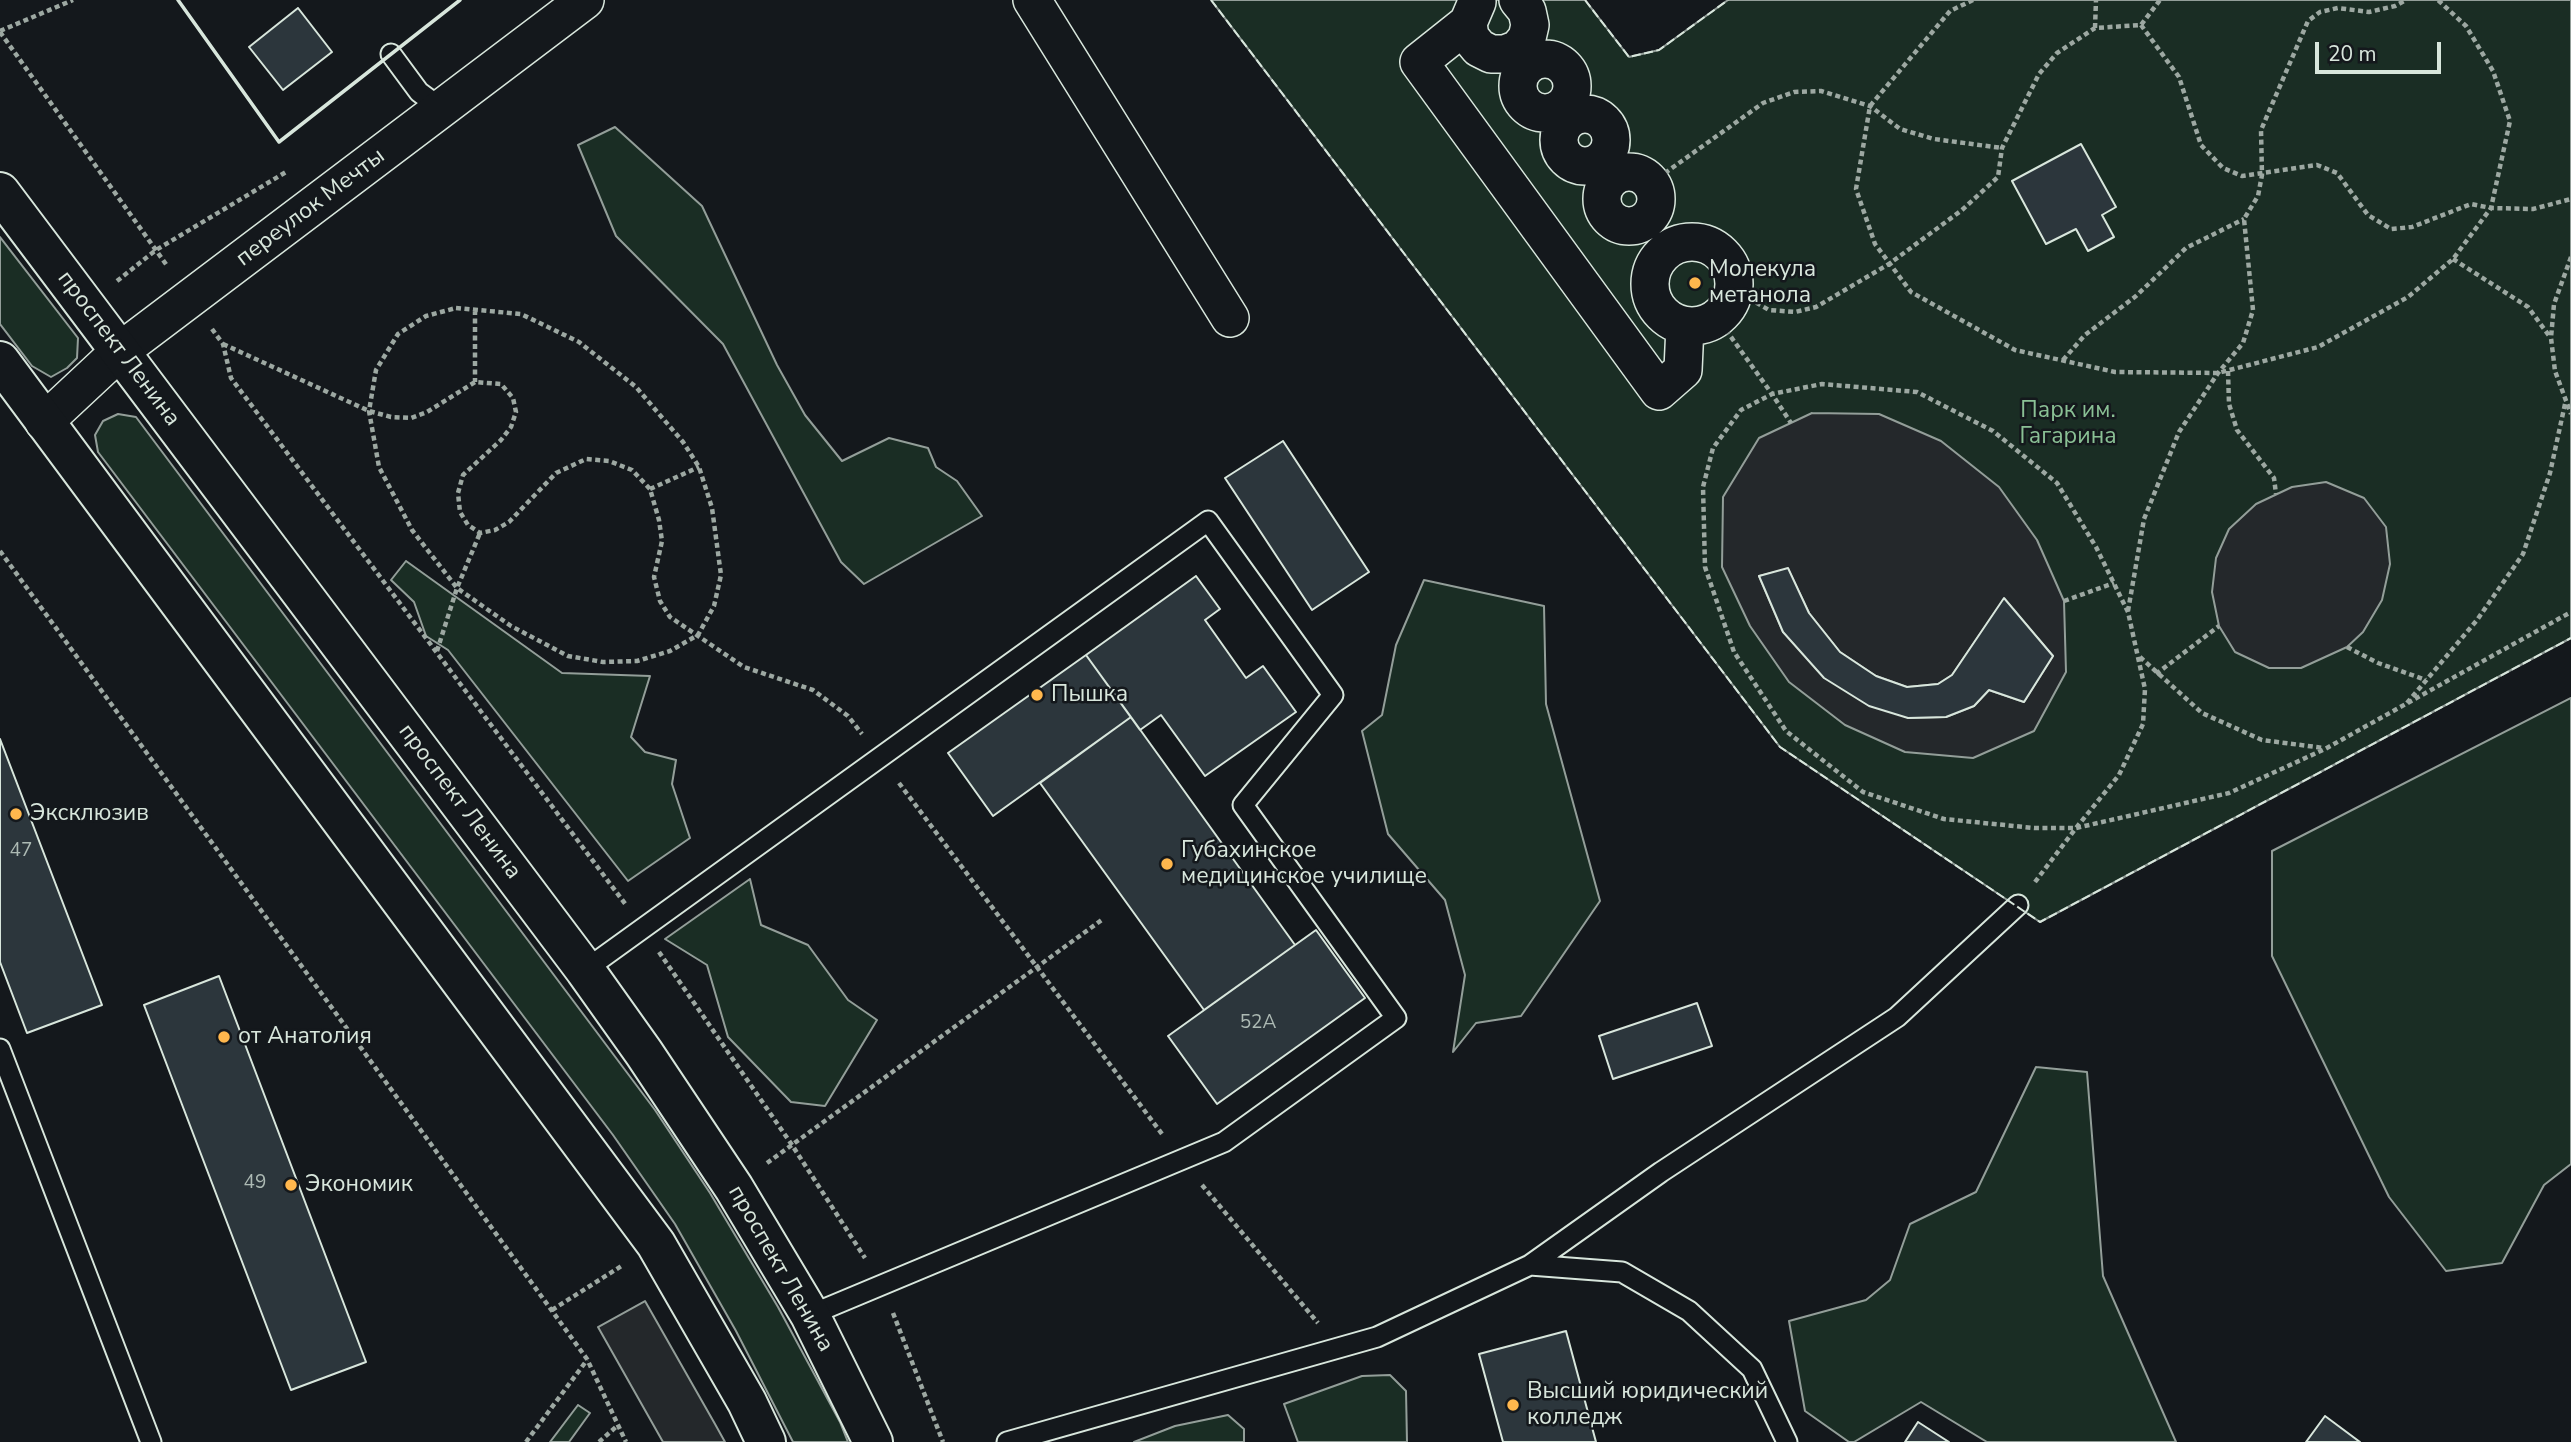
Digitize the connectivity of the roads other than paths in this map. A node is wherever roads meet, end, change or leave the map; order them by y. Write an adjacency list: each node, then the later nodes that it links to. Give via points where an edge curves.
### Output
1 (584, 0): 7 (street, переулок Мечты)
2 (1032, 0): 12 (street)
3 (1518, 0): 6 (street, via 1530,25)
4 (1473, 11): 6 (street, via 1474,42 1491,54); 11 (street, via 1419,62 1659,391 1683,370)
5 (391, 54): 7 (lane, via 419,92)
6 (1523, 57): 8 (street, via 1563,65 1572,87 1565,113 1603,120 1610,130)
7 (442, 110): 13 (street, переулок Мечты)
8 (1607, 169): 10 (street, via 1636,173 1651,184); 10 (street, via 1602,198 1611,220)
9 (0, 191): 13 (main road, проспект Ленина)
10 (1656, 235): 11 (street, via 1698,241 1726,258 1734,274); 11 (street, via 1649,277 1657,309 1670,321)
11 (1712, 311)
12 (1230, 318)
13 (119, 352): 15 (street, переулок Мечты); 17 (main road, проспект Ленина)
14 (0, 361): 15 (main road)
15 (44, 422): 22 (main road, via 656,1244)
16 (2018, 905): 19 (lane, via 1897,1017 1661,1172)
17 (586, 970): 20 (main road, проспект Ленина, via 734,1188); 20 (lane, via 1208,521 1333,695 1243,804 1396,1018 1224,1142)
18 (0, 1049): 21 (lane)
19 (1530, 1265): 24 (lane, via 1377,1337); 25 (lane, via 1622,1272 1689,1311 1752,1369)
20 (810, 1315): 23 (main road, проспект Ленина)
21 (151, 1442)
22 (766, 1442)
23 (873, 1442)
24 (1007, 1442)
25 (1787, 1442)

